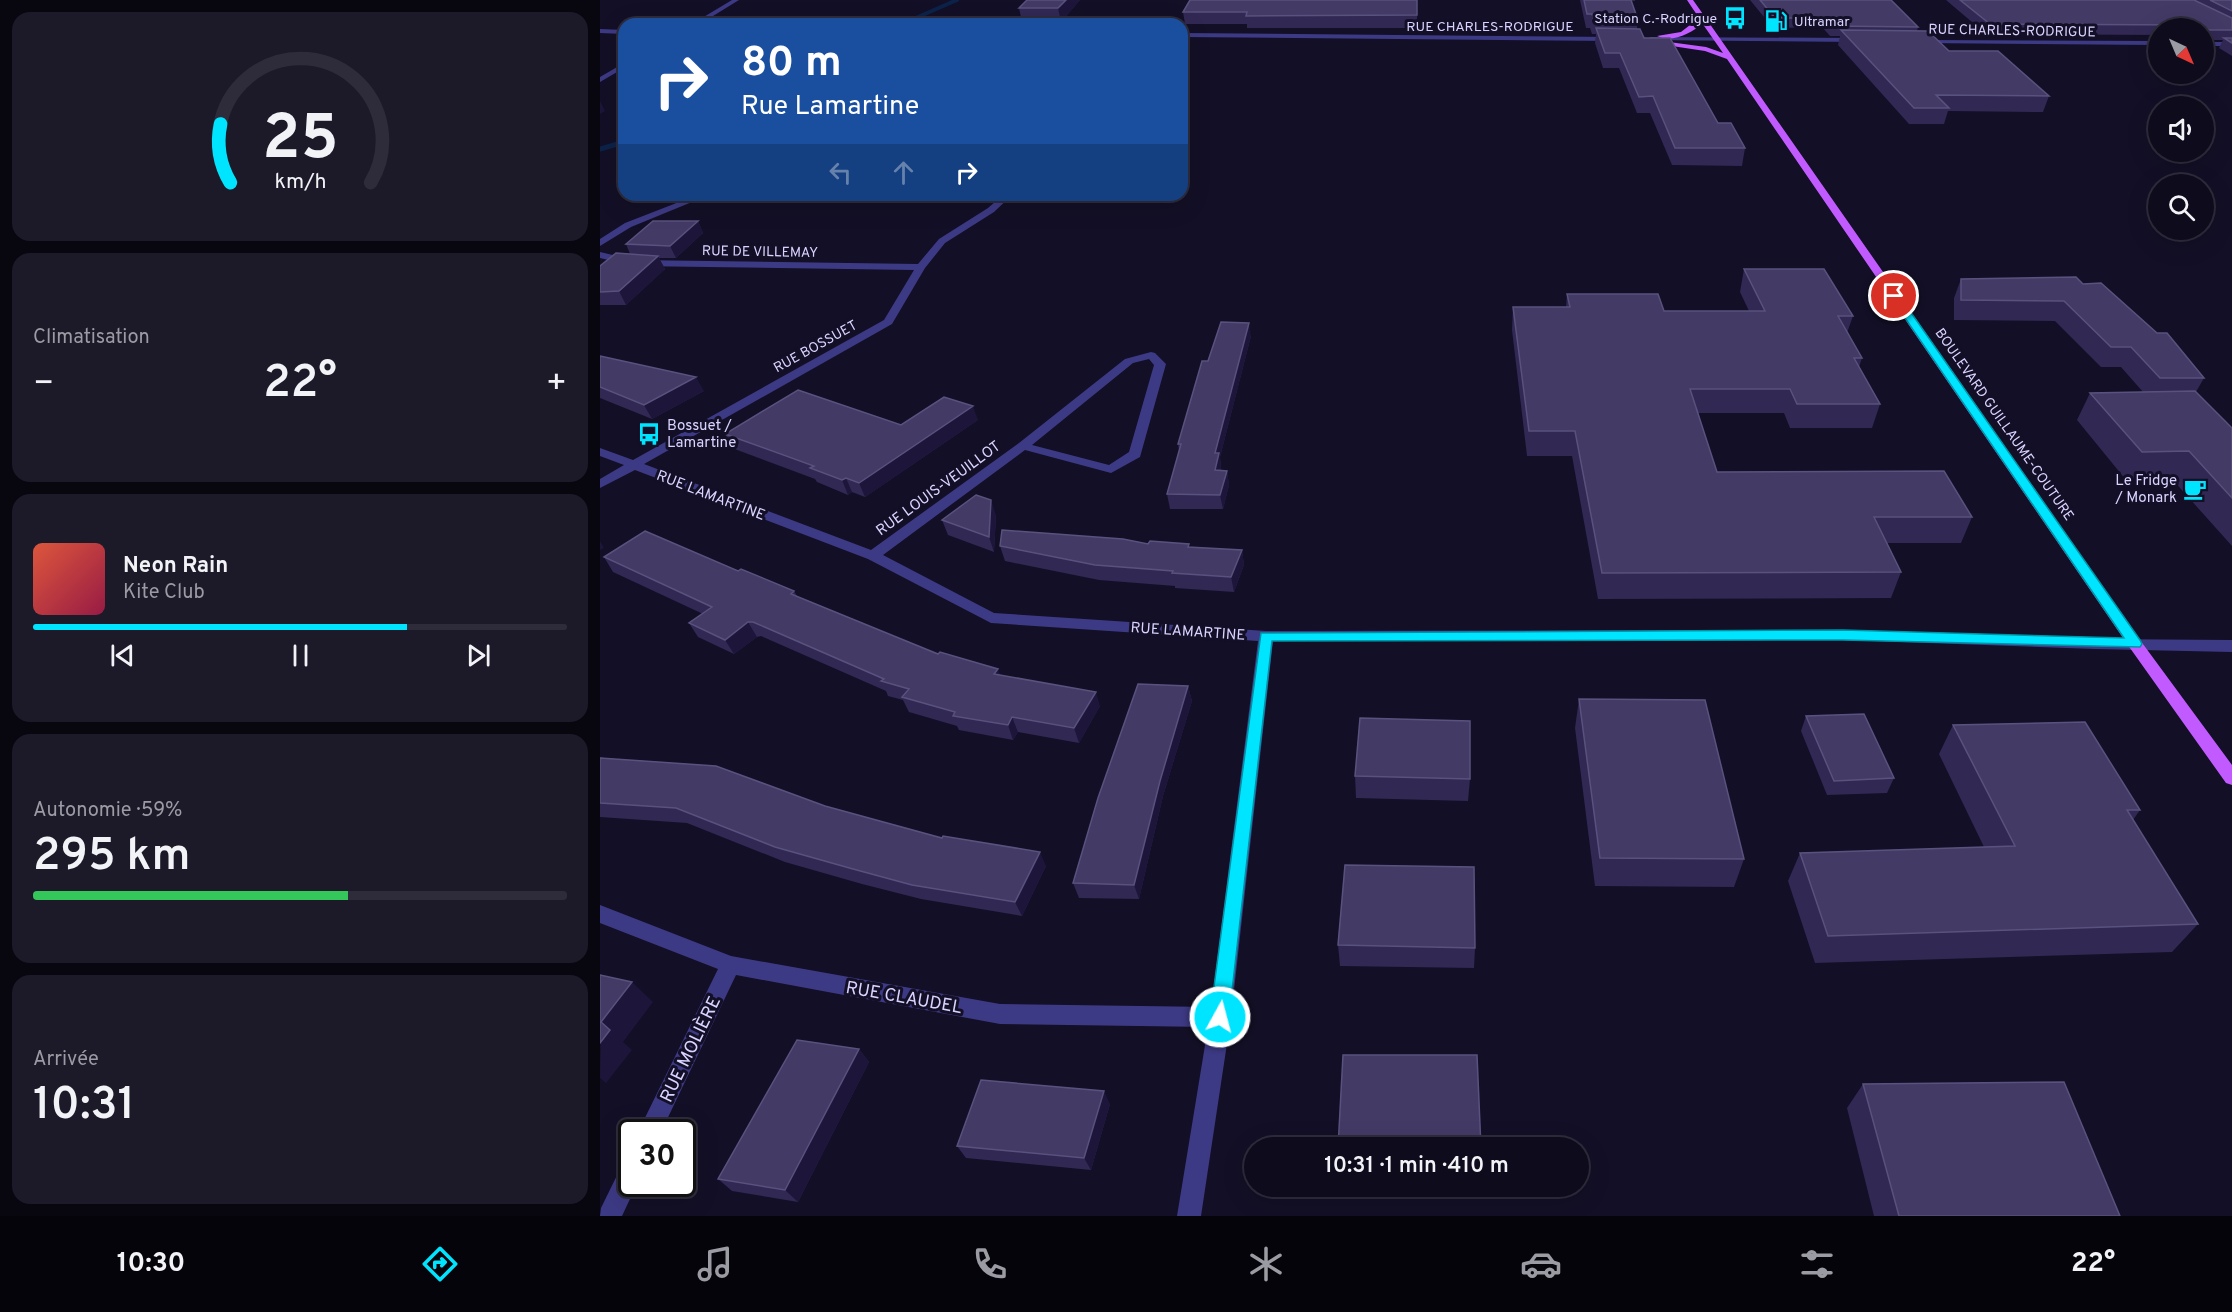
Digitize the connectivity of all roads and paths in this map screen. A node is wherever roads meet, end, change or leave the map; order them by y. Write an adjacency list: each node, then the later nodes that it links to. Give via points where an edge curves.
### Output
1 (736, 0): 3 (street)
2 (1690, 0): 4 (main road, BOULEVARD GUILLAUME-COUTURE)
3 (706, 18)
4 (1703, 18): 9 (main road, via 1694,30 1683,34); 10 (main road, BOULEVARD GUILLAUME-COUTURE)
5 (600, 31): 6 (street)
6 (618, 32)
7 (1188, 35): 8 (street, RUE CHARLES-RODRIGUE)
8 (1618, 39)
9 (1640, 39): 10 (street); 16 (main road, via 1706,49)
10 (1718, 40): 11 (street); 16 (main road, BOULEVARD GUILLAUME-COUTURE)
11 (1864, 40)
12 (1916, 41): 13 (street, RUE CHARLES-RODRIGUE)
13 (2148, 43)
14 (2214, 44): 15 (street)
15 (2232, 44)
16 (1730, 57): 30 (main road, BOULEVARD GUILLAUME-COUTURE)
17 (618, 69): 18 (street)
18 (600, 80)
19 (690, 201): 21 (street, via 628,225)
20 (1001, 201): 23 (street, RUE BOSSUET, via 942,241)
21 (600, 243)
22 (600, 255): 23 (street, RUE DE VILLEMAY, via 634,263)
23 (921, 267): 26 (street, RUE BOSSUET, via 888,322)
24 (1023, 446): 24 (street, RUE LOUIS-VEUILLOT, via 1111,469 1135,454 1161,364 1151,355 1129,361); 28 (street, RUE LOUIS-VEUILLOT)
25 (600, 453): 26 (street, RUE LAMARTINE)
26 (632, 465): 27 (street, RUE BOSSUET); 28 (street, RUE LAMARTINE)
27 (600, 484)
28 (873, 556): 29 (street, RUE LAMARTINE, via 991,618)
29 (1266, 636): 30 (street, RUE LAMARTINE, via 1843,635); 35 (street)
30 (2135, 644): 31 (street, RUE LAMARTINE); 32 (main road, BOULEVARD GUILLAUME-COUTURE)
31 (2232, 646)
32 (2232, 778)
33 (600, 914): 34 (street, RUE CLAUDEL)
34 (731, 965): 35 (street, RUE CLAUDEL, via 1000,1014); 36 (street, RUE MOLIÈRE)
35 (1220, 1017): 39 (street)
36 (656, 1119)
37 (618, 1197): 38 (street)
38 (609, 1216)
39 (1189, 1216)

